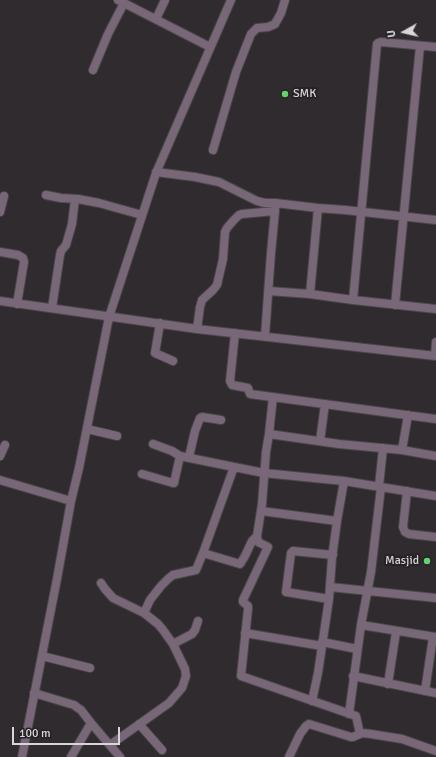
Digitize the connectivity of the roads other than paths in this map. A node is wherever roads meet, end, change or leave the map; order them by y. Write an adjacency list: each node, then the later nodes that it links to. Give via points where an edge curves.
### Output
1 (165, 0): 5 (street)
2 (231, 0): 6 (street)
3 (285, 0): 10 (street, via 275,24 256,28 251,34 236,72)
4 (121, 1): 5 (street); 9 (street)
5 (156, 19): 6 (street)
6 (210, 46): 11 (street)
7 (420, 46): 8 (street); 18 (street, via 381,42 377,44); 20 (street)
8 (436, 47)
9 (93, 70)
10 (213, 150)
11 (156, 172): 15 (street, via 219,182); 19 (street)
12 (46, 195): 14 (street)
13 (4, 196): 17 (street)
14 (75, 199): 19 (street); 29 (street, via 72,224 60,255)
15 (275, 207): 16 (street); 23 (street); 33 (street, via 239,215 227,228 217,285 202,300)
16 (318, 208): 18 (street); 24 (street)
17 (0, 212)
18 (362, 212): 20 (street); 25 (street)
19 (142, 215): 31 (street)
20 (404, 216): 21 (street); 28 (street)
21 (436, 220)
22 (0, 252): 27 (street, via 18,255 24,262)
23 (269, 291): 24 (street); 35 (street)
24 (310, 294): 25 (street)
25 (353, 300): 28 (street)
26 (0, 301): 27 (street)
27 (17, 304): 29 (street)
28 (395, 305): 30 (street)
29 (52, 308): 31 (street)
30 (436, 309)
31 (109, 317): 32 (street); 44 (street)
32 (160, 323): 33 (street); 38 (street, via 155,353)
33 (197, 329): 34 (street)
34 (235, 333): 35 (street); 39 (street, via 230,381 232,385 248,388 250,394)
35 (265, 336): 37 (street)
36 (436, 342): 37 (street)
37 (435, 356)
38 (173, 361)
39 (273, 397): 40 (street); 45 (street)
40 (325, 404): 41 (street); 47 (street)
41 (408, 415): 42 (street); 51 (street)
42 (436, 419)
43 (221, 420): 53 (street, via 200,418)
44 (87, 429): 46 (street); 63 (street)
45 (269, 434): 47 (street); 56 (street)
46 (116, 436)
47 (320, 441): 50 (street)
48 (153, 444): 53 (street)
49 (5, 445): 52 (street)
50 (383, 448): 51 (street); 60 (street)
51 (402, 450): 54 (street)
52 (0, 456)
53 (184, 456): 55 (street); 57 (street, via 173,484)
54 (436, 456)
55 (234, 467): 56 (street); 68 (street)
56 (264, 473): 59 (street); 64 (street)
57 (142, 474)
58 (0, 480): 63 (street)
59 (344, 481): 60 (street); 65 (street)
60 (380, 487): 61 (street); 72 (street)
61 (407, 491): 62 (street); 67 (street, via 403,527 405,532)
62 (436, 496)
63 (71, 501): 84 (street)
64 (261, 511): 65 (street); 66 (street)
65 (337, 521): 69 (street)
66 (257, 536): 68 (street, via 240,564); 79 (street, via 258,542 268,547 244,598 243,602 248,607)
67 (436, 537)
68 (203, 553): 75 (street, via 196,570 169,578 150,600)
69 (333, 555): 71 (street); 74 (street, via 293,551 290,553 286,592)
70 (101, 583): 75 (street, via 113,598)
71 (330, 587): 72 (street); 74 (street)
72 (367, 591): 73 (street); 77 (street)
73 (436, 598)
74 (329, 599): 82 (street)
75 (144, 613): 81 (street, via 163,630)
76 (198, 621): 81 (street, via 192,634)
77 (361, 625): 78 (street); 83 (street)
78 (396, 632): 80 (street); 87 (street)
79 (245, 633): 82 (street); 91 (street, via 241,676)
80 (434, 637): 88 (street)
81 (173, 644): 94 (street, via 185,669 186,676 182,688 169,702)
82 (322, 644): 83 (street); 91 (street)
83 (357, 649): 86 (street)
84 (42, 656): 85 (street); 89 (street)
85 (90, 668)
86 (353, 676): 87 (street); 92 (street)
87 (388, 684): 88 (street)
88 (425, 691): 90 (street)
89 (34, 693): 93 (street, via 74,705); 99 (street)
90 (436, 693)
91 (312, 701): 92 (street)
92 (349, 714): 95 (street, via 356,716)
93 (91, 723): 98 (street); 100 (street)
94 (139, 724): 96 (street); 98 (street)
95 (360, 734): 97 (street, via 402,739); 101 (street, via 351,737 309,724 300,734)
96 (162, 750)
97 (436, 751)
98 (114, 753)
99 (22, 757)
100 (71, 757)
101 (289, 757)

